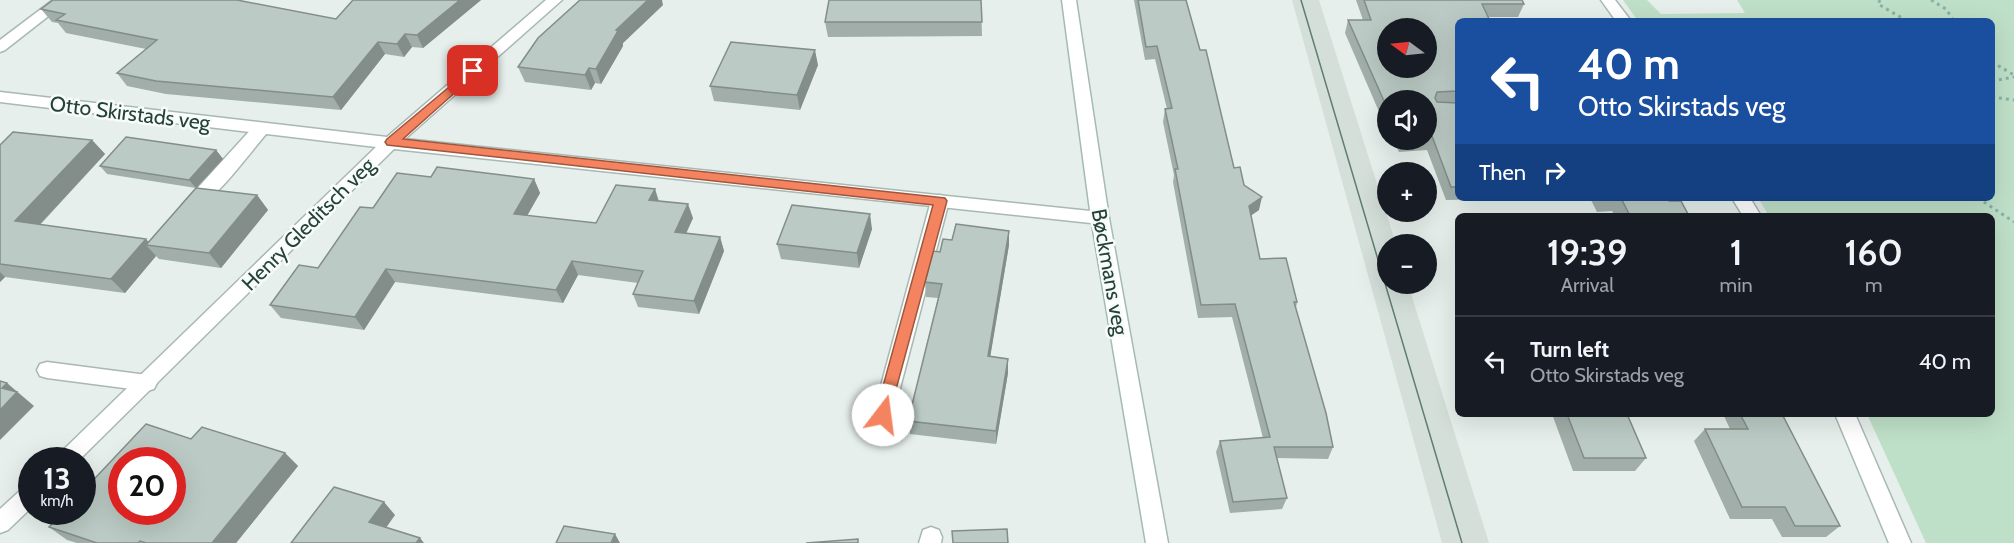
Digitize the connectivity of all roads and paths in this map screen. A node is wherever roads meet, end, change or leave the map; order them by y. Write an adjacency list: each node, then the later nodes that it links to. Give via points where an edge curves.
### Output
1 (63, 0): 10 (street)
2 (555, 0): 18 (street, Henry Gleditsch veg)
3 (1069, 0): 22 (street, Bøckmans veg)
4 (1608, 0): 7 (street)
5 (1880, 0): 8 (path, via 1878,4)
6 (1931, 0): 9 (path)
7 (1622, 18)
8 (1903, 18)
9 (1952, 18)
10 (0, 47)
11 (1995, 64): 12 (path)
12 (2014, 76): 13 (path)
13 (1995, 80)
14 (1995, 97): 16 (path)
15 (0, 98): 17 (street, Otto Skirstads veg)
16 (2014, 100)
17 (261, 129): 18 (street, Otto Skirstads veg); 21 (street, via 205,194)
18 (391, 142): 19 (street, Otto Skirstads veg); 25 (street, Henry Gleditsch veg)
19 (940, 201): 22 (street, Otto Skirstads veg); 26 (street)
20 (1982, 201): 23 (path)
21 (179, 213)
22 (1100, 218): 31 (street, Bøckmans veg)
23 (2014, 222)
24 (47, 370): 25 (street)
25 (147, 383): 28 (street, Henry Gleditsch veg)
26 (883, 415)
27 (1846, 417): 32 (street)
28 (80, 447)
29 (18, 506): 30 (street)
30 (0, 523)
31 (1157, 543)
32 (1900, 543)

